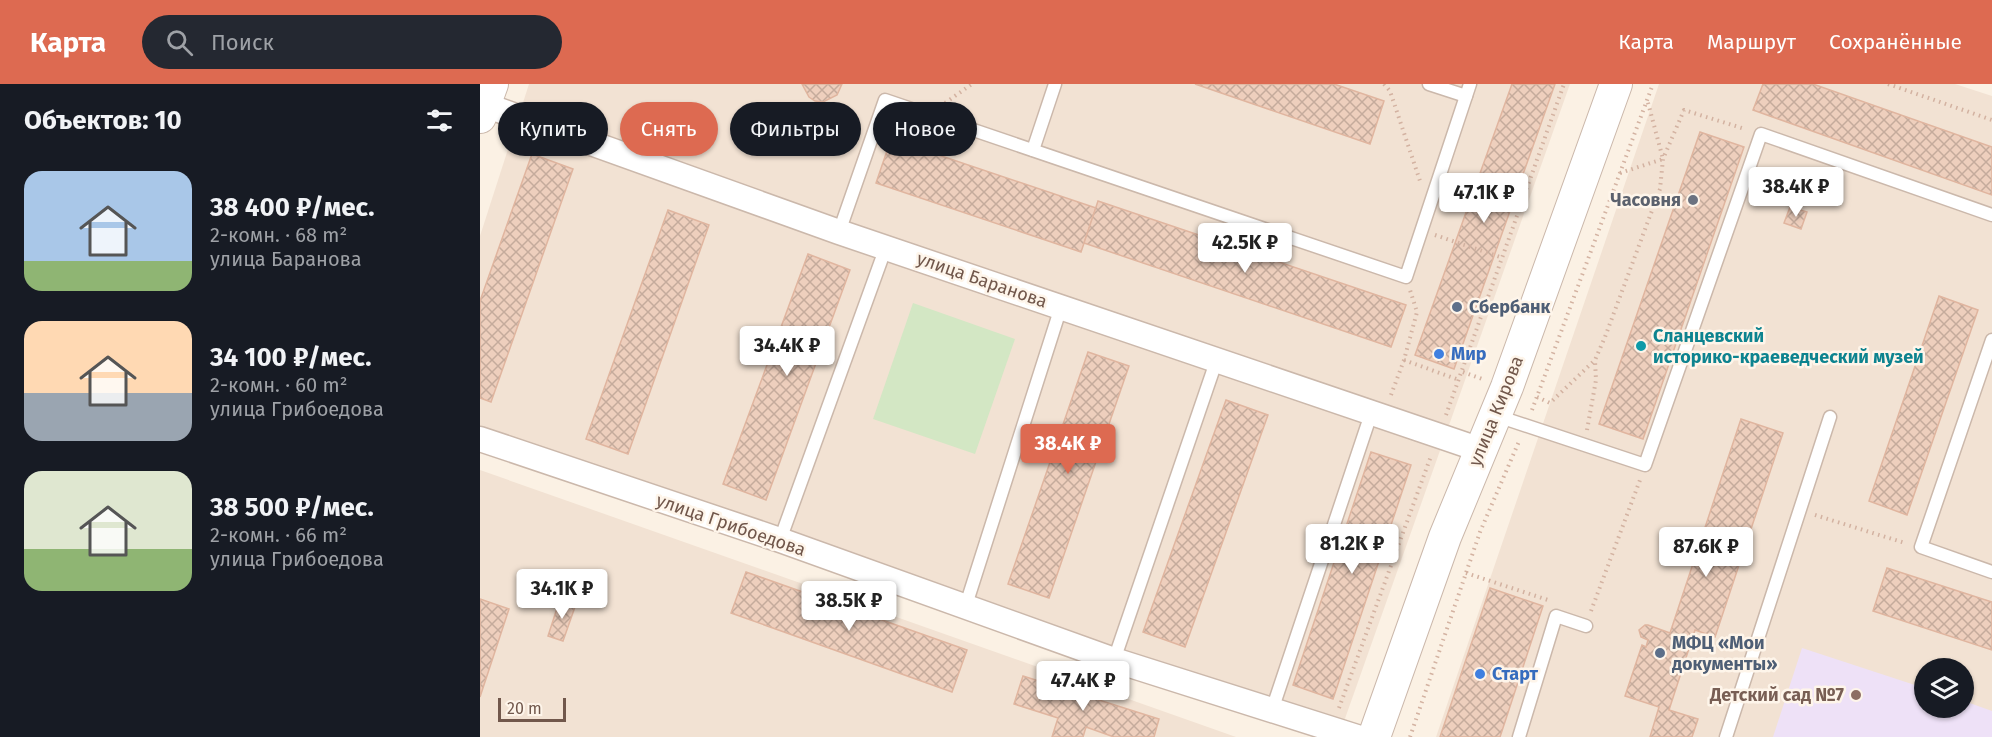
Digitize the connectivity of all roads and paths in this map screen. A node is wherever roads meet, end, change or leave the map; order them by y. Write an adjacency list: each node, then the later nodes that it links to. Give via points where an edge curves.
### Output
1 (972, 84): 11 (path)
2 (1056, 84): 16 (lane)
3 (1384, 84): 19 (path)
4 (1429, 84): 8 (lane)
5 (1564, 84): 24 (path)
6 (1616, 84): 34 (street, улица Кирова)
7 (1888, 84): 12 (path)
8 (1468, 90): 19 (lane)
9 (1647, 99): 17 (path)
10 (484, 102): 22 (street, улица Баранова)
11 (948, 102)
12 (1992, 120)
13 (977, 131): 16 (lane)
14 (873, 134): 22 (lane)
15 (1761, 134): 17 (path, via 1684,110); 20 (lane); 40 (lane)
16 (1033, 150): 25 (lane)
17 (1663, 159): 18 (path); 30 (path, via 1659,189)
18 (1620, 173)
19 (1429, 208): 21 (lane)
20 (1992, 215)
21 (1421, 230): 24 (path); 25 (lane)
22 (839, 232): 23 (street, улица Баранова)
23 (885, 247): 26 (street, улица Баранова); 42 (lane)
24 (1503, 258): 31 (path)
25 (1406, 277): 29 (path, via 1417,312)
26 (1062, 307): 28 (street, улица Баранова); 46 (lane)
27 (1992, 340): 43 (lane)
28 (1216, 359): 33 (street, улица Баранова); 49 (lane)
29 (1404, 360): 31 (path); 33 (path)
30 (1595, 360): 32 (path, via 1550,403); 38 (path, via 1596,380)
31 (1459, 380): 36 (path)
32 (1538, 397)
33 (1378, 413): 36 (street, улица Баранова); 50 (lane)
34 (1495, 416): 38 (lane, via 1555,440); 39 (street, улица Кирова)
35 (1830, 417): 41 (lane)
36 (1439, 435): 39 (street, улица Баранова); 51 (path)
37 (480, 439): 42 (street, улица Грибоедова)
38 (1584, 445): 40 (lane)
39 (1481, 450): 53 (street, улица Кирова)
40 (1645, 465): 48 (path)
41 (1800, 510): 43 (path); 55 (lane)
42 (780, 540): 46 (street, улица Грибоедова)
43 (1921, 548): 44 (lane)
44 (1992, 572)
45 (1466, 573): 47 (path, via 1548,600)
46 (965, 608): 49 (street, улица Грибоедова)
47 (1556, 616): 48 (lane); 54 (lane)
48 (1586, 626)
49 (1114, 660): 50 (street, улица Грибоедова)
50 (1272, 710): 51 (street, улица Грибоедова)
51 (1331, 729): 52 (street, улица Грибоедова)
52 (1357, 737)
53 (1374, 737)
54 (1519, 737)
55 (1726, 737)

